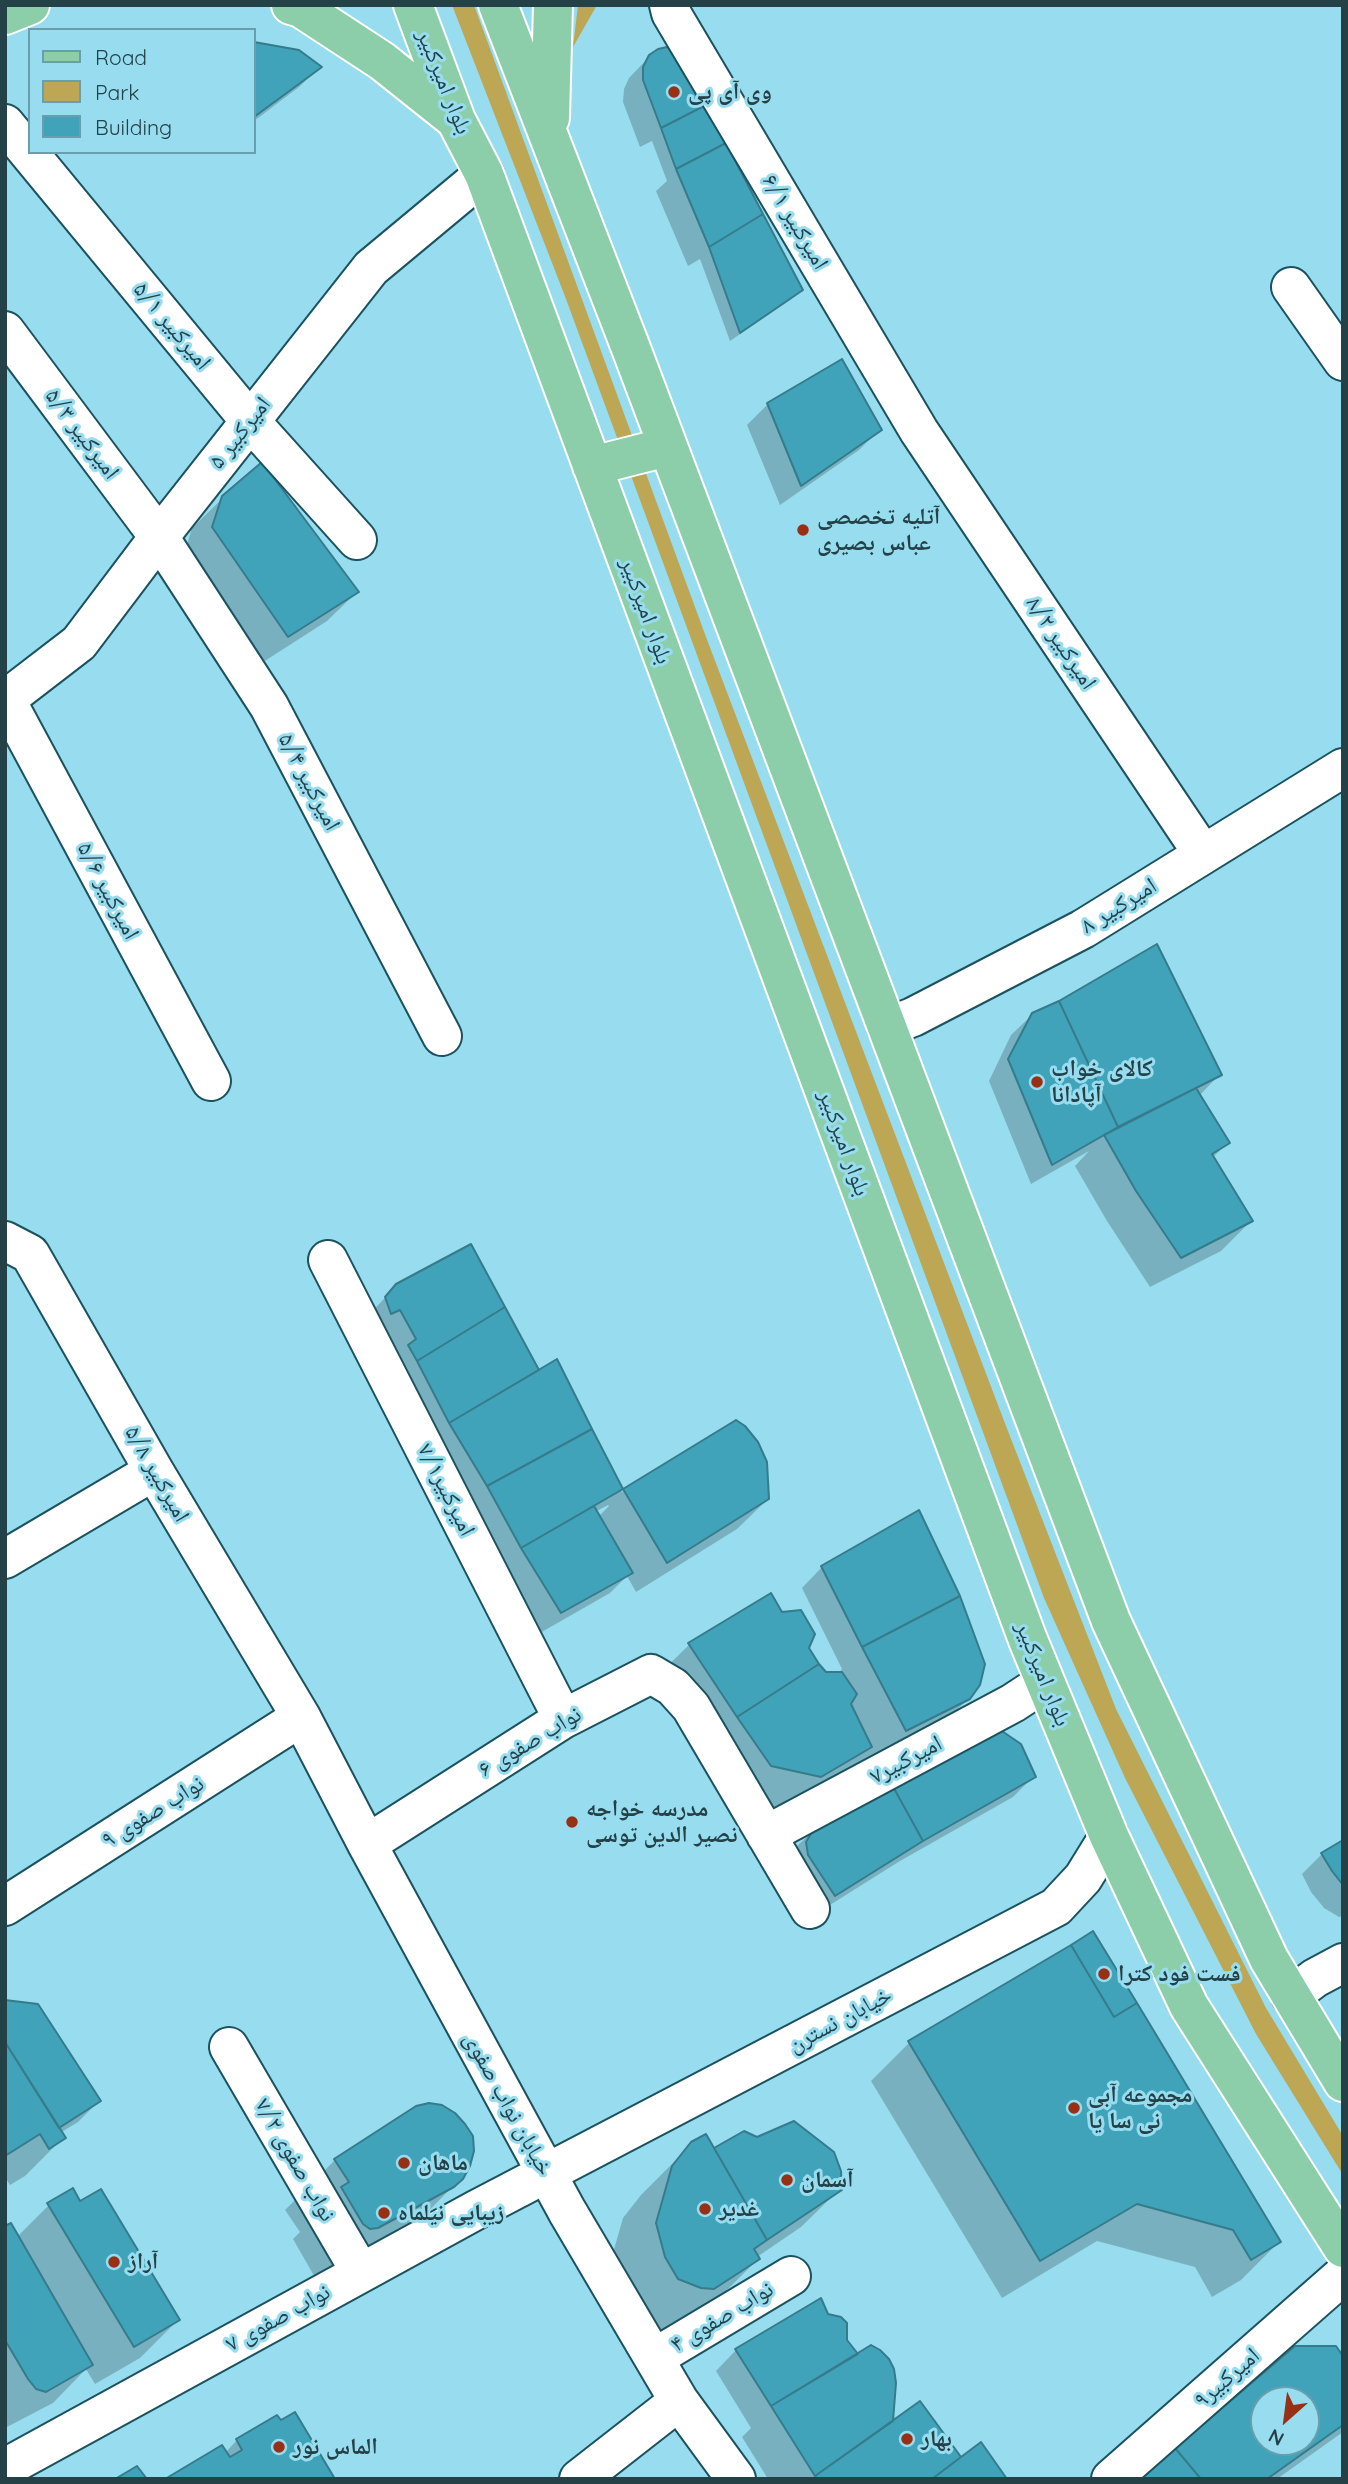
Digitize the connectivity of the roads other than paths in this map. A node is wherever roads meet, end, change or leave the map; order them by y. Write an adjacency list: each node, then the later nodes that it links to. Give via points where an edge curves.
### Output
1 (30, 5): 7 (main road)
2 (292, 5): 8 (main road, via 382,61)
3 (413, 5): 8 (main road, بلوار امیرکبیر)
4 (498, 5): 10 (main road)
5 (553, 5): 10 (main road)
6 (670, 9): 18 (street, امیرکبیر ۶/۱)
7 (5, 15)
8 (456, 120): 13 (main road, بلوار امیرکبیر)
9 (5, 124): 11 (street, امیرکبیر ۵/۱)
10 (550, 138): 19 (main road)
11 (28, 152)
12 (30, 154): 17 (street, امیرکبیر ۵/۱)
13 (484, 174): 17 (street, امیرکبیر ۵, via 370,268); 20 (main road, بلوار امیرکبیر)
14 (1291, 287): 16 (street)
15 (5, 331): 21 (street, امیرکبیر ۵/۳)
16 (1343, 361)
17 (250, 421): 21 (street, امیرکبیر ۵); 22 (street, امیرکبیر ۵/۱)
18 (919, 432): 25 (street, امیرکبیر ۸/۲)
19 (667, 447): 20 (main road); 26 (main road)
20 (592, 466): 33 (main road, بلوار امیرکبیر)
21 (159, 537): 23 (street, امیرکبیر ۵, via 79,643); 27 (street, امیرکبیر ۵/۴, via 269,706)
22 (357, 540)
23 (6, 700): 28 (street, امیرکبیر ۵/۶)
24 (1343, 768): 25 (street, امیرکبیر ۸)
25 (1203, 854): 26 (street, امیرکبیر ۸, via 1083,929)
26 (887, 1027): 42 (main road, via 1111,1621 1269,1959)
27 (442, 1036)
28 (211, 1081)
29 (5, 1241): 31 (street, امیرکبیر ۵/۸, via 30,1254)
30 (328, 1260): 35 (street, امیرکبیر۷/۱)
31 (154, 1471): 32 (street); 34 (street, امیرکبیر ۵/۸)
32 (5, 1559)
33 (1045, 1682): 36 (street, امیرکبیر۷); 37 (main road, بلوار امیرکبیر)
34 (301, 1717): 38 (street, خیابان نواب صفوی); 39 (street, نواب صفوی ۹)
35 (563, 1719): 36 (street, نواب صفوی ۶, via 651,1674 673,1687 691,1707); 38 (street, نواب صفوی ۶)
36 (766, 1835): 40 (street)
37 (1108, 1836): 45 (street, خیابان نسترن, via 1083,1878 1056,1907); 46 (main road, بلوار امیرکبیر, via 1189,2006)
38 (367, 1844): 45 (street, خیابان نواب صفوی)
39 (5, 1906)
40 (810, 1909)
41 (1343, 1963): 42 (street)
42 (1291, 1996): 44 (main road)
43 (229, 2047): 47 (street, نواب صفوی ۷/۲)
44 (1343, 2082)
45 (546, 2174): 47 (street, نواب صفوی ۷); 50 (street, خیابان نواب صفوی)
46 (1343, 2248)
47 (361, 2273): 52 (street, نواب صفوی ۷)
48 (1343, 2275): 55 (street, امیرکبیر۹)
49 (791, 2276): 50 (street, نواب صفوی ۴)
50 (654, 2358): 51 (street, خیابان نواب صفوی)
51 (679, 2401): 53 (street); 54 (street, خیابان نواب صفوی)
52 (7, 2461)
53 (579, 2479)
54 (736, 2479)
55 (1111, 2479)

